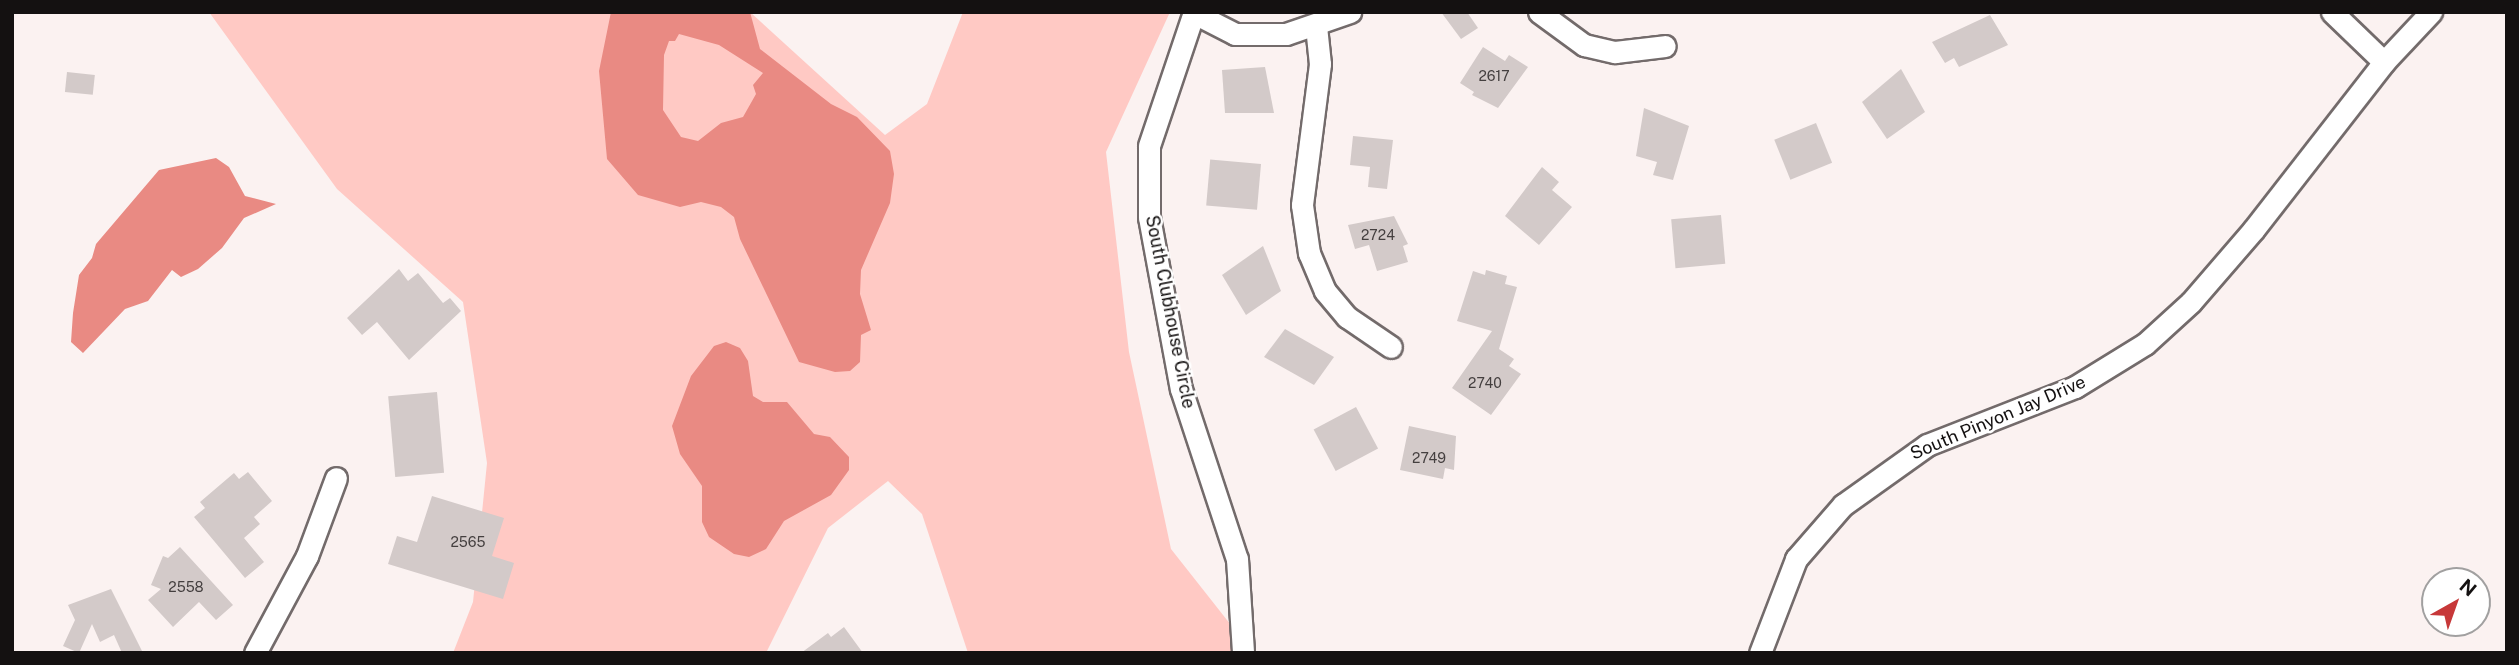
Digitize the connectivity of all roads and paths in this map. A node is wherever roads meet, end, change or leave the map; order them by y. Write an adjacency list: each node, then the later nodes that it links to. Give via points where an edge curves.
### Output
1 (1350, 12): 6 (street)
2 (1539, 12): 7 (street, via 1584,45 1615,52)
3 (2332, 12): 8 (street)
4 (2431, 12): 8 (street, South Pinyon Jay Drive)
5 (1194, 13): 6 (street, via 1235,34 1286,34); 12 (street, South Clubhouse Circle, via 1149,146 1149,217 1181,389 1237,559)
6 (1317, 26): 9 (street, via 1320,64 1302,205 1309,253 1325,291 1348,317)
7 (1665, 46)
8 (2384, 62): 13 (street, South Pinyon Jay Drive, via 2255,229 2191,302 2144,344 2076,387 1927,445 1843,505 1796,559)
9 (1391, 347)
10 (336, 478): 11 (street, via 307,556)
11 (255, 653)
12 (1243, 653)
13 (1760, 653)

